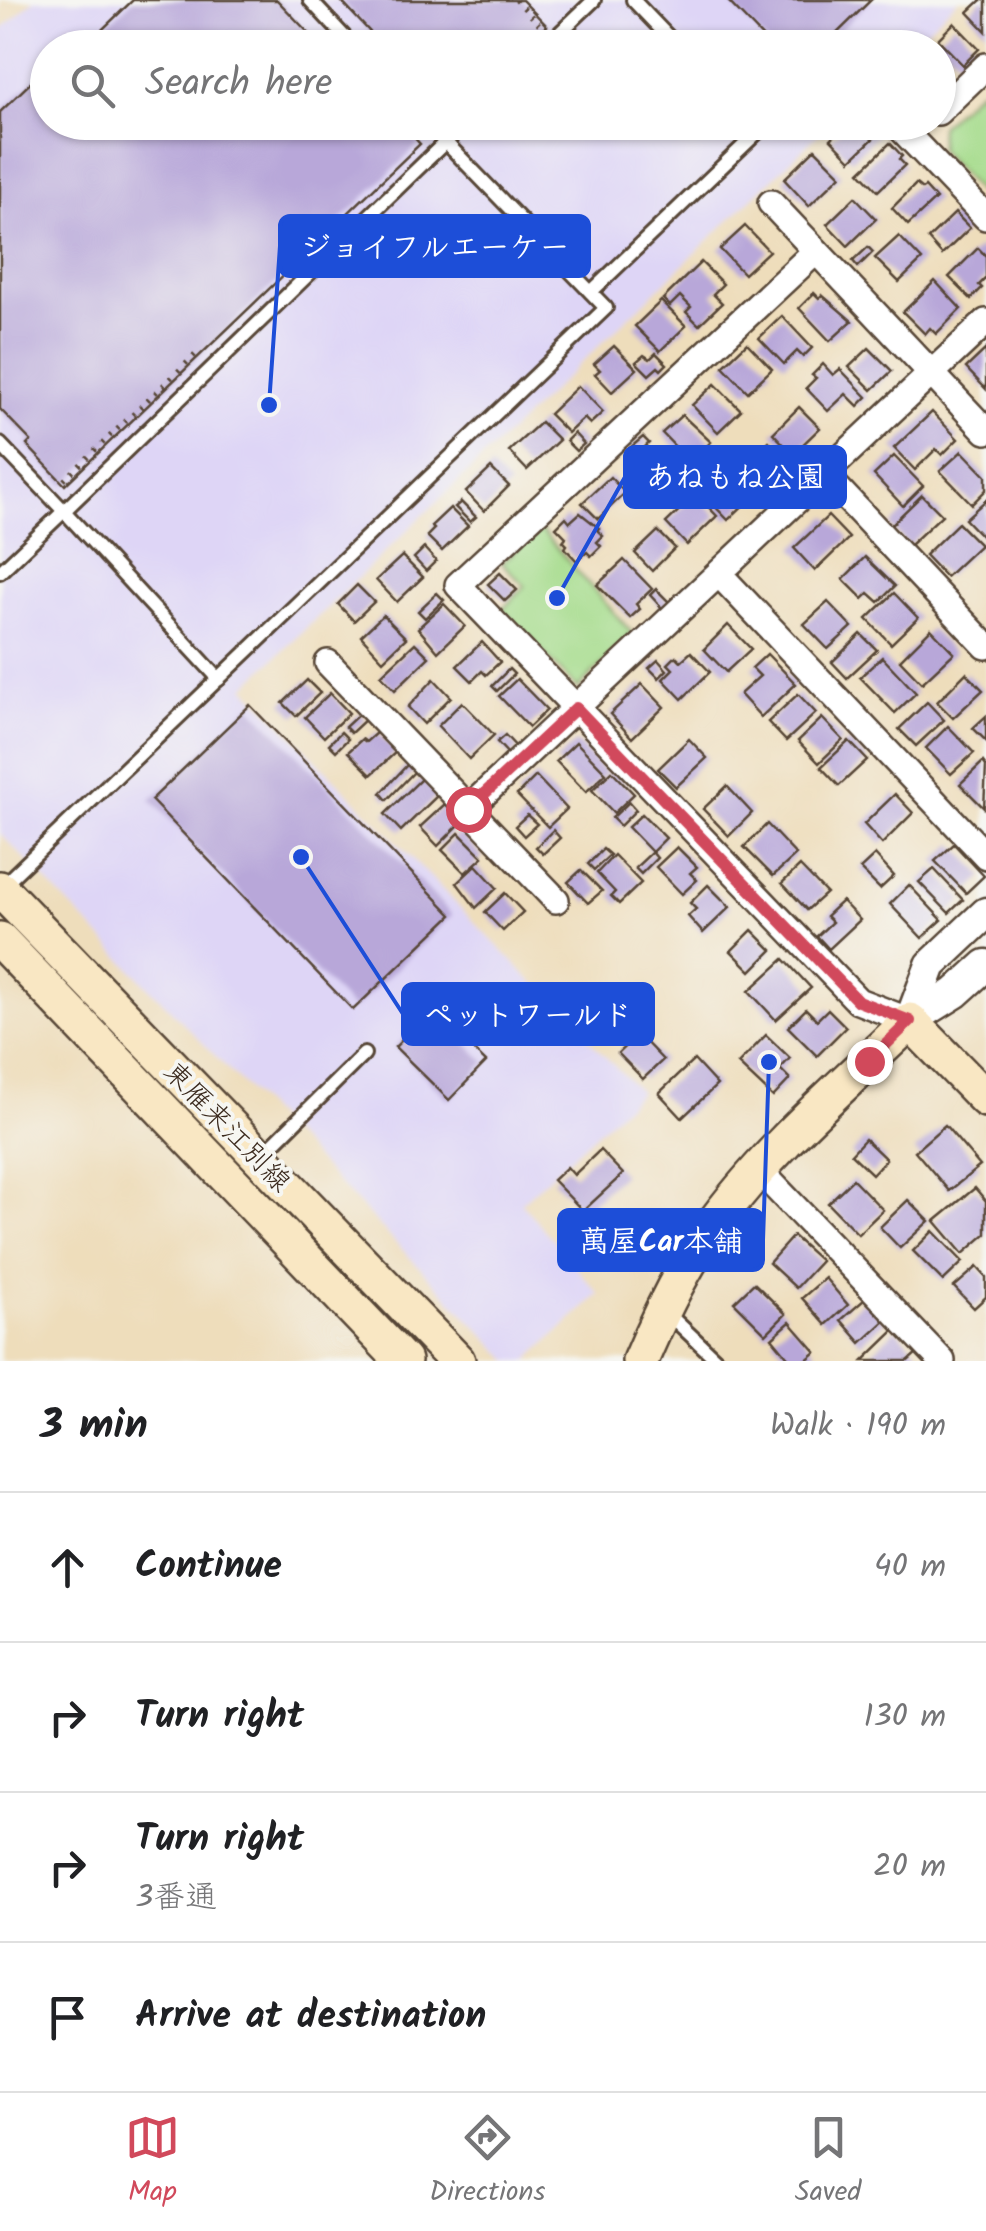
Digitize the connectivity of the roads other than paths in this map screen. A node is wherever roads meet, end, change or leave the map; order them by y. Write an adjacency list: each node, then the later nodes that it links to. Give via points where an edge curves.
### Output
1 (310, 0): 4 (lane)
2 (594, 0): 5 (lane)
3 (634, 0): 6 (lane)
4 (338, 30)
5 (563, 30)
6 (663, 30)
7 (986, 66): 8 (street)
8 (956, 95)
9 (750, 140): 15 (lane)
10 (921, 140): 13 (street)
11 (444, 142): 15 (lane); 21 (lane)
12 (771, 203): 14 (street)
13 (986, 217)
14 (816, 251): 17 (street); 27 (street, via 458,585)
15 (590, 292): 26 (lane, via 606,308)
16 (986, 322): 17 (street)
17 (932, 374): 18 (street); 20 (street)
18 (986, 431)
19 (0, 444): 21 (lane)
20 (825, 474): 23 (street); 24 (street)
21 (64, 511): 22 (lane); 26 (lane)
22 (0, 572)
23 (719, 574): 27 (street); 29 (street)
24 (986, 646)
25 (328, 663): 28 (street)
26 (220, 679): 30 (lane)
27 (576, 708): 28 (street); 35 (street, via 858,1001)
28 (468, 809): 31 (street)
29 (986, 856)
30 (0, 888): 39 (main road, 東雁来江別線)
31 (556, 900)
32 (986, 913): 35 (street, via 932,965)
33 (0, 940): 39 (main road, 東雁来江別線)
34 (986, 964): 35 (street)
35 (910, 1021): 37 (main road); 38 (main road)
36 (364, 1054): 39 (lane)
37 (986, 1099)
38 (758, 1168): 40 (main road, via 709,1231); 45 (street)
39 (247, 1170): 41 (main road, 東雁来江別線); 42 (main road, 東雁来江別線)
40 (663, 1308): 43 (main road); 44 (lane)
41 (404, 1361)
42 (458, 1361)
43 (640, 1361)
44 (718, 1361)
45 (942, 1361)

